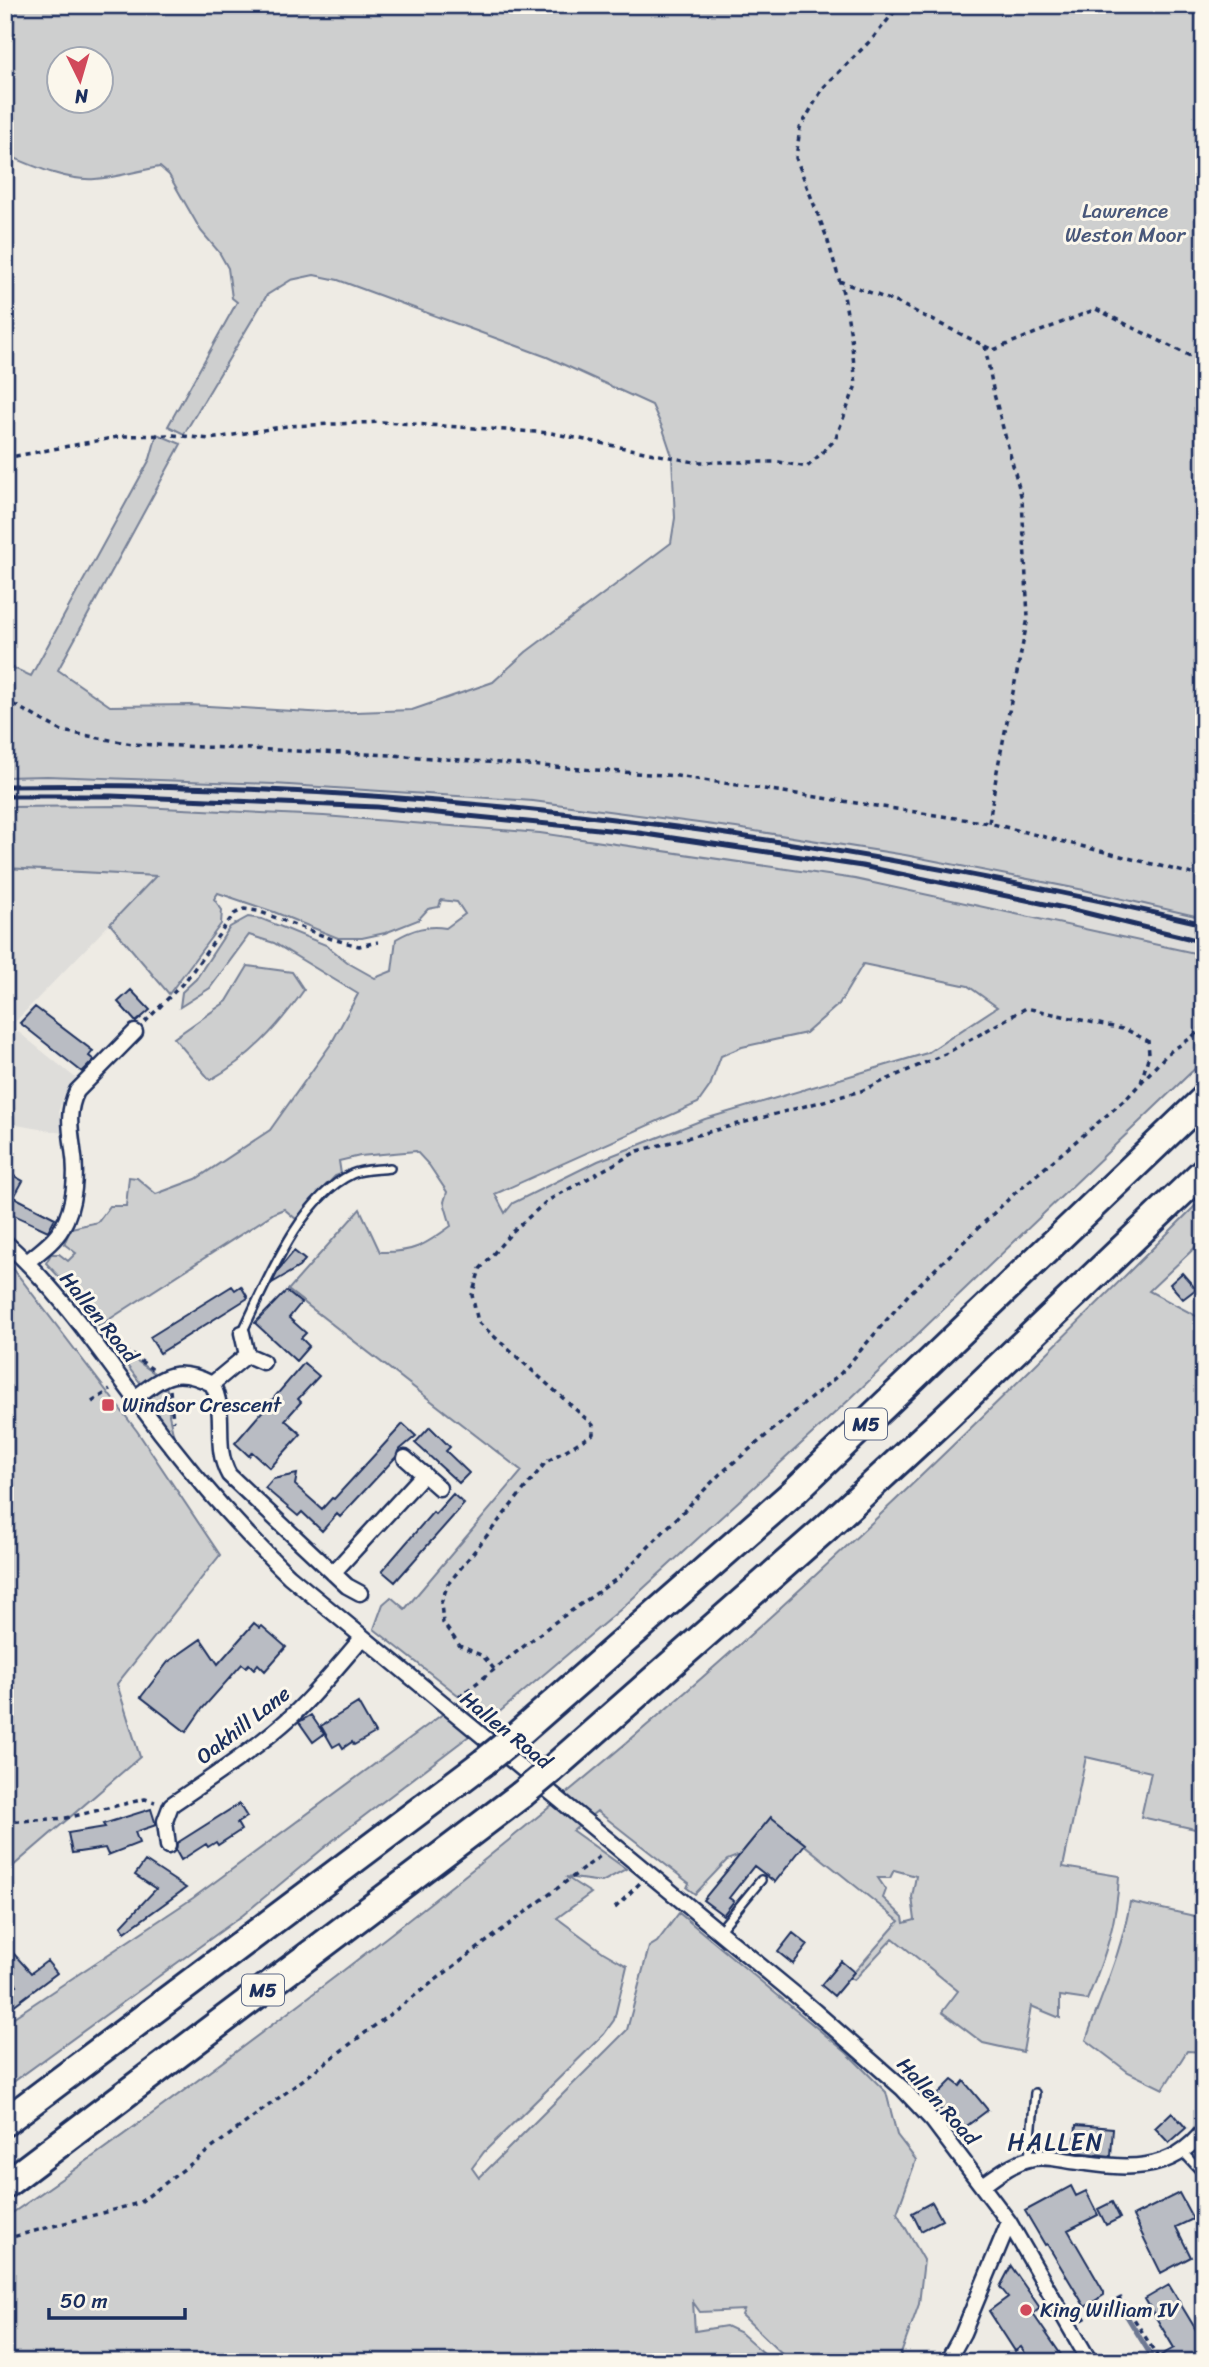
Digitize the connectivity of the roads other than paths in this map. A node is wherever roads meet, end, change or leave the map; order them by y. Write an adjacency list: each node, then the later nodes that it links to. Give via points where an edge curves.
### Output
1 (135, 1032): 6 (street, via 71,1101 76,1166 68,1212 62,1228)
2 (1204, 1099): 22 (highway, M5, bridge, via 795,1491 516,1736)
3 (390, 1168): 7 (lane, via 356,1172 338,1182 309,1211 291,1235)
4 (1204, 1171): 27 (highway, M5, bridge, via 826,1528 522,1795)
5 (5, 1242): 6 (street, Hallen Road)
6 (27, 1262): 11 (street, Hallen Road, via 92,1338)
7 (242, 1333): 8 (street)
8 (247, 1355): 9 (street); 10 (street)
9 (263, 1362)
10 (212, 1384): 11 (street, via 181,1373); 15 (street, via 219,1404 220,1454 229,1475)
11 (135, 1398): 17 (street, Hallen Road, via 258,1547)
12 (405, 1458): 13 (street)
13 (424, 1474): 14 (street); 15 (street)
14 (439, 1488)
15 (333, 1573): 16 (street)
16 (360, 1593)
17 (362, 1638): 18 (street, Oakhill Lane, via 293,1715 171,1805 164,1821); 20 (street, Hallen Road)
18 (168, 1846)
19 (761, 1880): 20 (lane)
20 (719, 1932): 28 (street, Hallen Road, via 902,2088)
21 (1035, 2092): 25 (lane)
22 (5, 2122)
23 (1204, 2130): 24 (street)
24 (1182, 2151): 25 (street, via 1166,2161 1135,2167); 26 (lane)
25 (1029, 2159): 28 (street)
26 (1204, 2175)
27 (5, 2185)
28 (982, 2186): 29 (street, Hallen Road)
29 (1009, 2222): 30 (street, via 968,2335); 31 (street, Hallen Road)
30 (947, 2362)
31 (1090, 2362)

